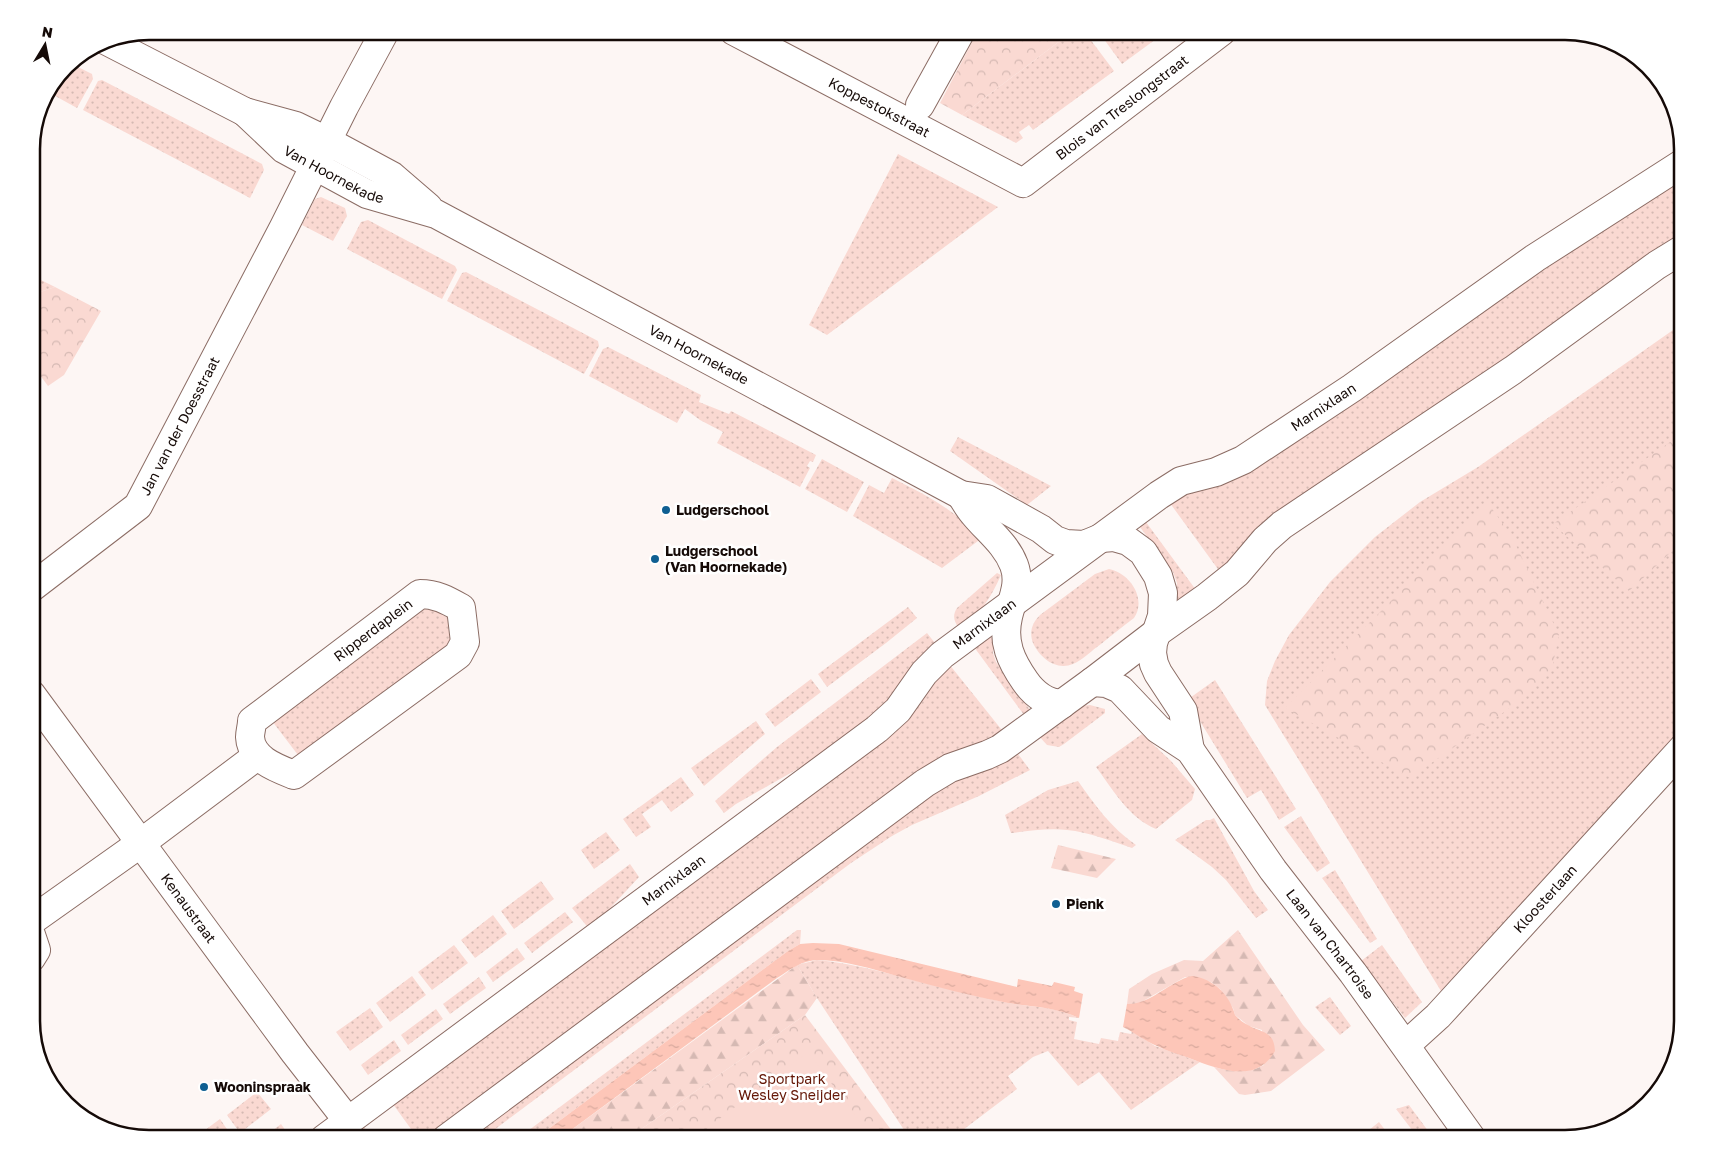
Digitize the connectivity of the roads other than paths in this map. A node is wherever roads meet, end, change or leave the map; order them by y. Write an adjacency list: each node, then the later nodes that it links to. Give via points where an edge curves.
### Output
1 (380, 40): 7 (street, Jan van der Doesstraat)
2 (751, 40): 9 (street, Koppestokstraat)
3 (956, 40): 6 (street)
4 (1210, 40): 9 (street, Blois van Treslongstraat)
5 (116, 46): 7 (street, Van Hoornekade, via 245,112 284,149)
6 (920, 105)
7 (321, 153): 11 (street, Van Hoornekade, via 367,194 436,214); 13 (street, Jan van der Doesstraat, via 138,506)
8 (1674, 169): 12 (street, Marnixlaan, via 1536,258 1352,388 1243,460 1216,472 1181,481)
9 (1023, 183)
10 (1674, 255): 15 (street, via 1513,370 1282,525 1226,582)
11 (961, 495): 12 (street, Van Hoornekade, via 987,499 1066,544 1084,545); 14 (street, Van Hoornekade, via 973,514 994,535 1014,566 1016,584)
12 (1100, 538): 14 (street, Marnixlaan); 15 (street, Van Hoornekade, via 1119,538 1136,546 1158,576 1164,605)
13 (40, 582)
14 (1011, 606): 17 (street, via 1006,634 1013,663 1037,695); 25 (street, Marnixlaan, via 932,664 898,710 877,729)
15 (1156, 633): 16 (street); 19 (street, Laan van Chartroise, via 1152,648 1154,664 1183,711)
16 (1092, 682): 17 (street); 19 (street, Laan van Chartroise, via 1120,689 1158,729)
17 (1062, 704): 27 (street, via 1000,749 950,768 925,783)
18 (40, 705): 22 (street, Kenaustraat)
19 (1190, 750): 24 (street, Laan van Chartroise, via 1273,870)
20 (257, 756): 20 (street, Ripperdaplein, via 294,775 458,655 465,642 461,608 446,599 420,594 252,720 250,738); 22 (street)
21 (1674, 758): 24 (street, Kloosterlaan, via 1438,1016)
22 (141, 843): 23 (street); 25 (street, Kenaustraat)
23 (40, 914)
24 (1406, 1045): 28 (street, Laan van Chartroise)
25 (348, 1121): 26 (street, Marnixlaan)
26 (336, 1130)
27 (458, 1130)
28 (1466, 1130)

